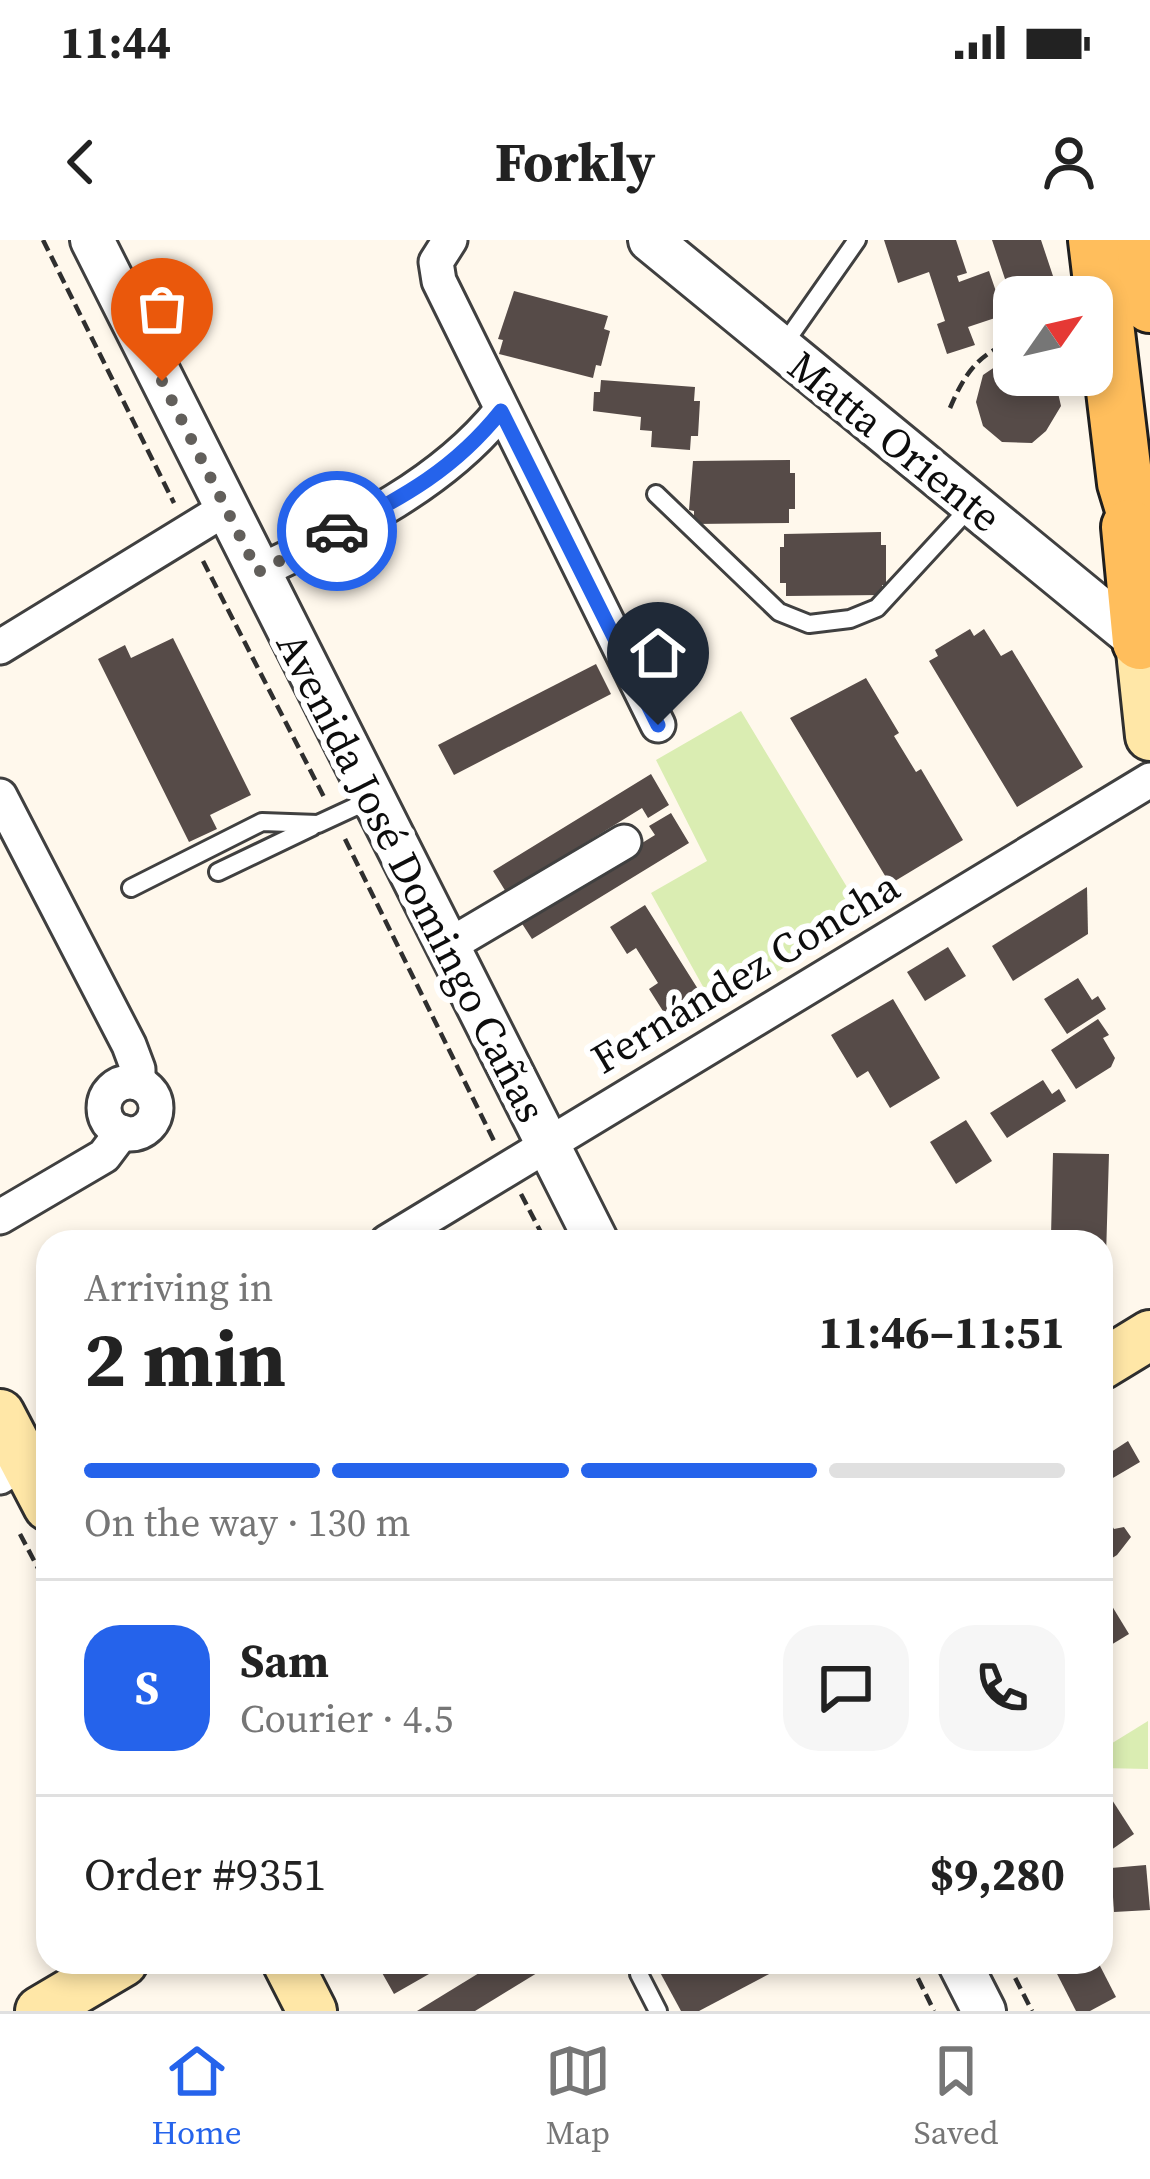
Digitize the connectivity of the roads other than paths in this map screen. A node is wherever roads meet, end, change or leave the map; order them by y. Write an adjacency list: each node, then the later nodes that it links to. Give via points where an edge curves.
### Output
1 (450, 240): 7 (street, via 436,272)
2 (650, 240): 6 (street, Matta Oriente)
3 (857, 240): 6 (lane)
4 (1096, 240): 8 (main road)
5 (92, 245): 11 (street, Avenida José Domingo Cañas)
6 (781, 347): 10 (street, Matta Oriente)
7 (501, 411): 13 (street, via 428,482); 16 (street)
8 (1125, 483): 12 (main road); 14 (main road)
9 (656, 494): 10 (lane, via 779,613 808,624 878,608)
10 (972, 505): 14 (street, Matta Oriente)
11 (226, 508): 13 (street, Avenida José Domingo Cañas); 15 (street)
12 (1150, 565)
13 (258, 572): 20 (street, Avenida José Domingo Cañas)
14 (1140, 642): 17 (main road)
15 (0, 647)
16 (658, 725)
17 (1150, 736)
18 (1150, 780): 26 (street, Fernández Concha)
19 (0, 796): 27 (street, via 138,1069 138,1083 120,1084 107,1096 104,1113 122,1132 104,1156)
20 (373, 799): 21 (lane); 25 (street, Avenida José Domingo Cañas)
21 (326, 820): 23 (lane); 24 (lane, via 262,822)
22 (624, 842): 25 (street)
23 (218, 872)
24 (131, 888)
25 (448, 946): 26 (street, Avenida José Domingo Cañas)
26 (548, 1144): 28 (street, Fernández Concha); 29 (street, Avenida José Domingo Cañas)
27 (0, 1217)
28 (407, 1230)
29 (591, 1230)
30 (1150, 1335): 31 (main road)
31 (1113, 1358)
32 (0, 1414): 33 (main road)
33 (24, 1462): 34 (main road)
34 (34, 1520)
35 (103, 1974): 39 (main road)
36 (292, 1974): 40 (main road)
37 (640, 1974): 41 (lane)
38 (965, 1974): 42 (street)
39 (40, 2011)
40 (312, 2011)
41 (658, 2011)
42 (984, 2011)

